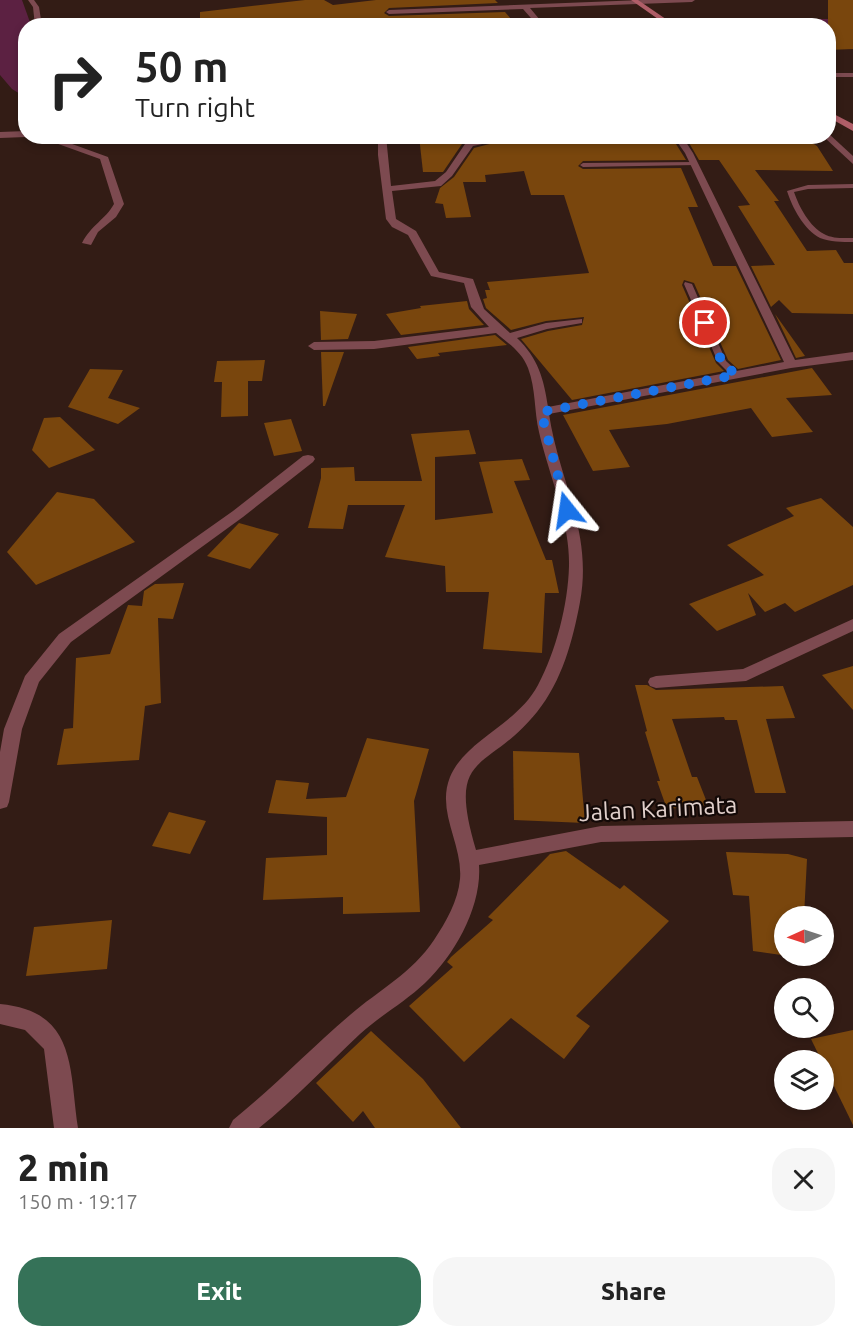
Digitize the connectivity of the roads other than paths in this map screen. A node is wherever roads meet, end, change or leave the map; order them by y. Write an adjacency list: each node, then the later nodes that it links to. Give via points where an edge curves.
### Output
1 (32, 0): 9 (street)
2 (404, 0): 7 (street)
3 (692, 0): 4 (street)
4 (635, 2): 5 (street); 11 (main road)
5 (536, 3): 6 (street)
6 (524, 6): 7 (street); 10 (street)
7 (409, 11): 8 (street, via 399,15)
8 (389, 12)
9 (38, 18)
10 (535, 18)
11 (661, 18)
12 (836, 76): 13 (street)
13 (851, 77)
14 (836, 118): 15 (main road)
15 (853, 128)
16 (18, 134): 17 (street)
17 (0, 135)
18 (63, 144): 29 (street, via 104,158 119,204 113,215 93,230)
19 (382, 144): 27 (street)
20 (470, 144): 27 (street, via 438,184)
21 (682, 144): 24 (street)
22 (836, 144): 23 (street)
23 (853, 161)
24 (694, 164): 25 (lane); 35 (street)
25 (583, 165)
26 (853, 186): 28 (lane, via 790,191 811,228 821,237)
27 (387, 189): 32 (street, via 391,219 412,233 433,272 469,281 478,308)
28 (853, 240)
29 (87, 243)
30 (688, 284): 36 (lane, via 722,362)
31 (578, 321): 32 (street)
32 (504, 333): 33 (street, via 374,345); 37 (street, via 530,361 539,387)
33 (314, 346)
34 (853, 356): 35 (street)
35 (791, 364): 36 (street)
36 (736, 375): 37 (street)
37 (541, 412): 43 (street, via 573,533 577,570 561,645 547,685 514,726 476,755 460,774 455,816)
38 (308, 459): 41 (street, via 65,638 31,680 13,729)
39 (853, 624): 40 (street, via 746,675)
40 (656, 682)
41 (0, 802)
42 (853, 829): 43 (street, Jalan Karimata, via 601,834)
43 (468, 859): 46 (street, via 468,892 458,922 420,974 359,1022 279,1098)
44 (0, 1014): 45 (street, via 36,1023 51,1039)
45 (66, 1128)
46 (241, 1128)

